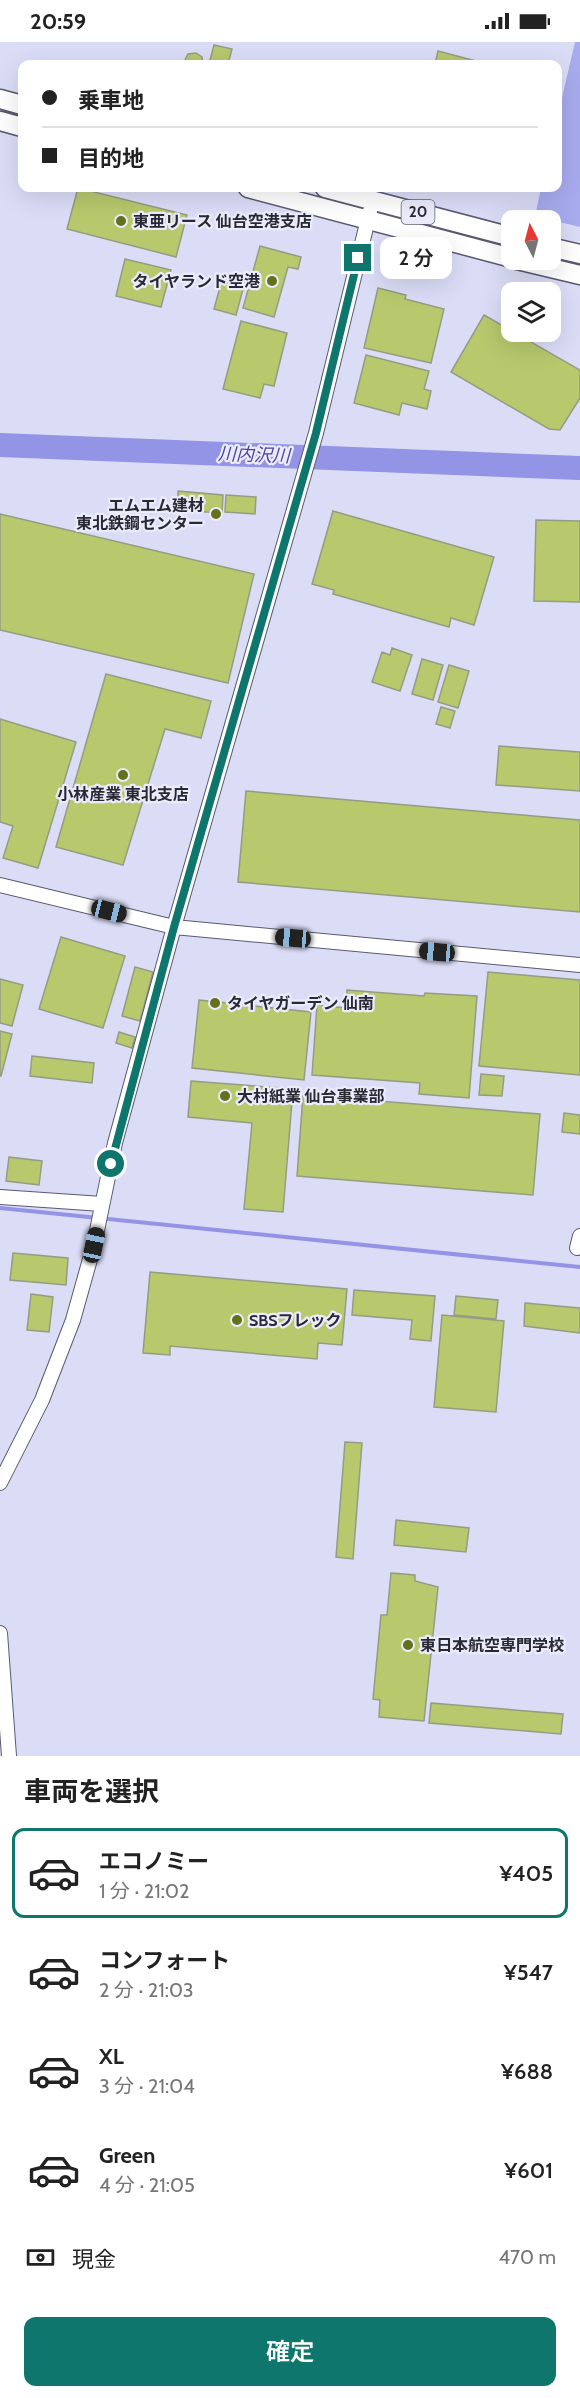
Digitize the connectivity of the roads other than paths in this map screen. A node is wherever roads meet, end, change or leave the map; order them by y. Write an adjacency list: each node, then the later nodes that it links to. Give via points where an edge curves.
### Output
1 (0, 99): 2 (main road)
2 (18, 104)
3 (0, 121): 4 (main road)
4 (18, 126)
5 (263, 192): 8 (main road, 20)
6 (341, 192): 7 (main road, 20)
7 (373, 200): 8 (street); 9 (main road, 20)
8 (368, 219): 12 (main road, 20); 16 (street, via 316,433)
9 (501, 234)
10 (561, 250): 11 (main road)
11 (580, 254)
12 (501, 255)
13 (559, 270): 14 (main road)
14 (580, 275)
15 (0, 885): 16 (street)
16 (174, 927): 17 (street); 19 (street, via 115,1143)
17 (580, 965)
18 (0, 1197): 19 (street)
19 (102, 1206): 20 (street, via 73,1320 42,1400)
20 (0, 1483)
21 (0, 1633): 22 (street)
22 (9, 1756)

